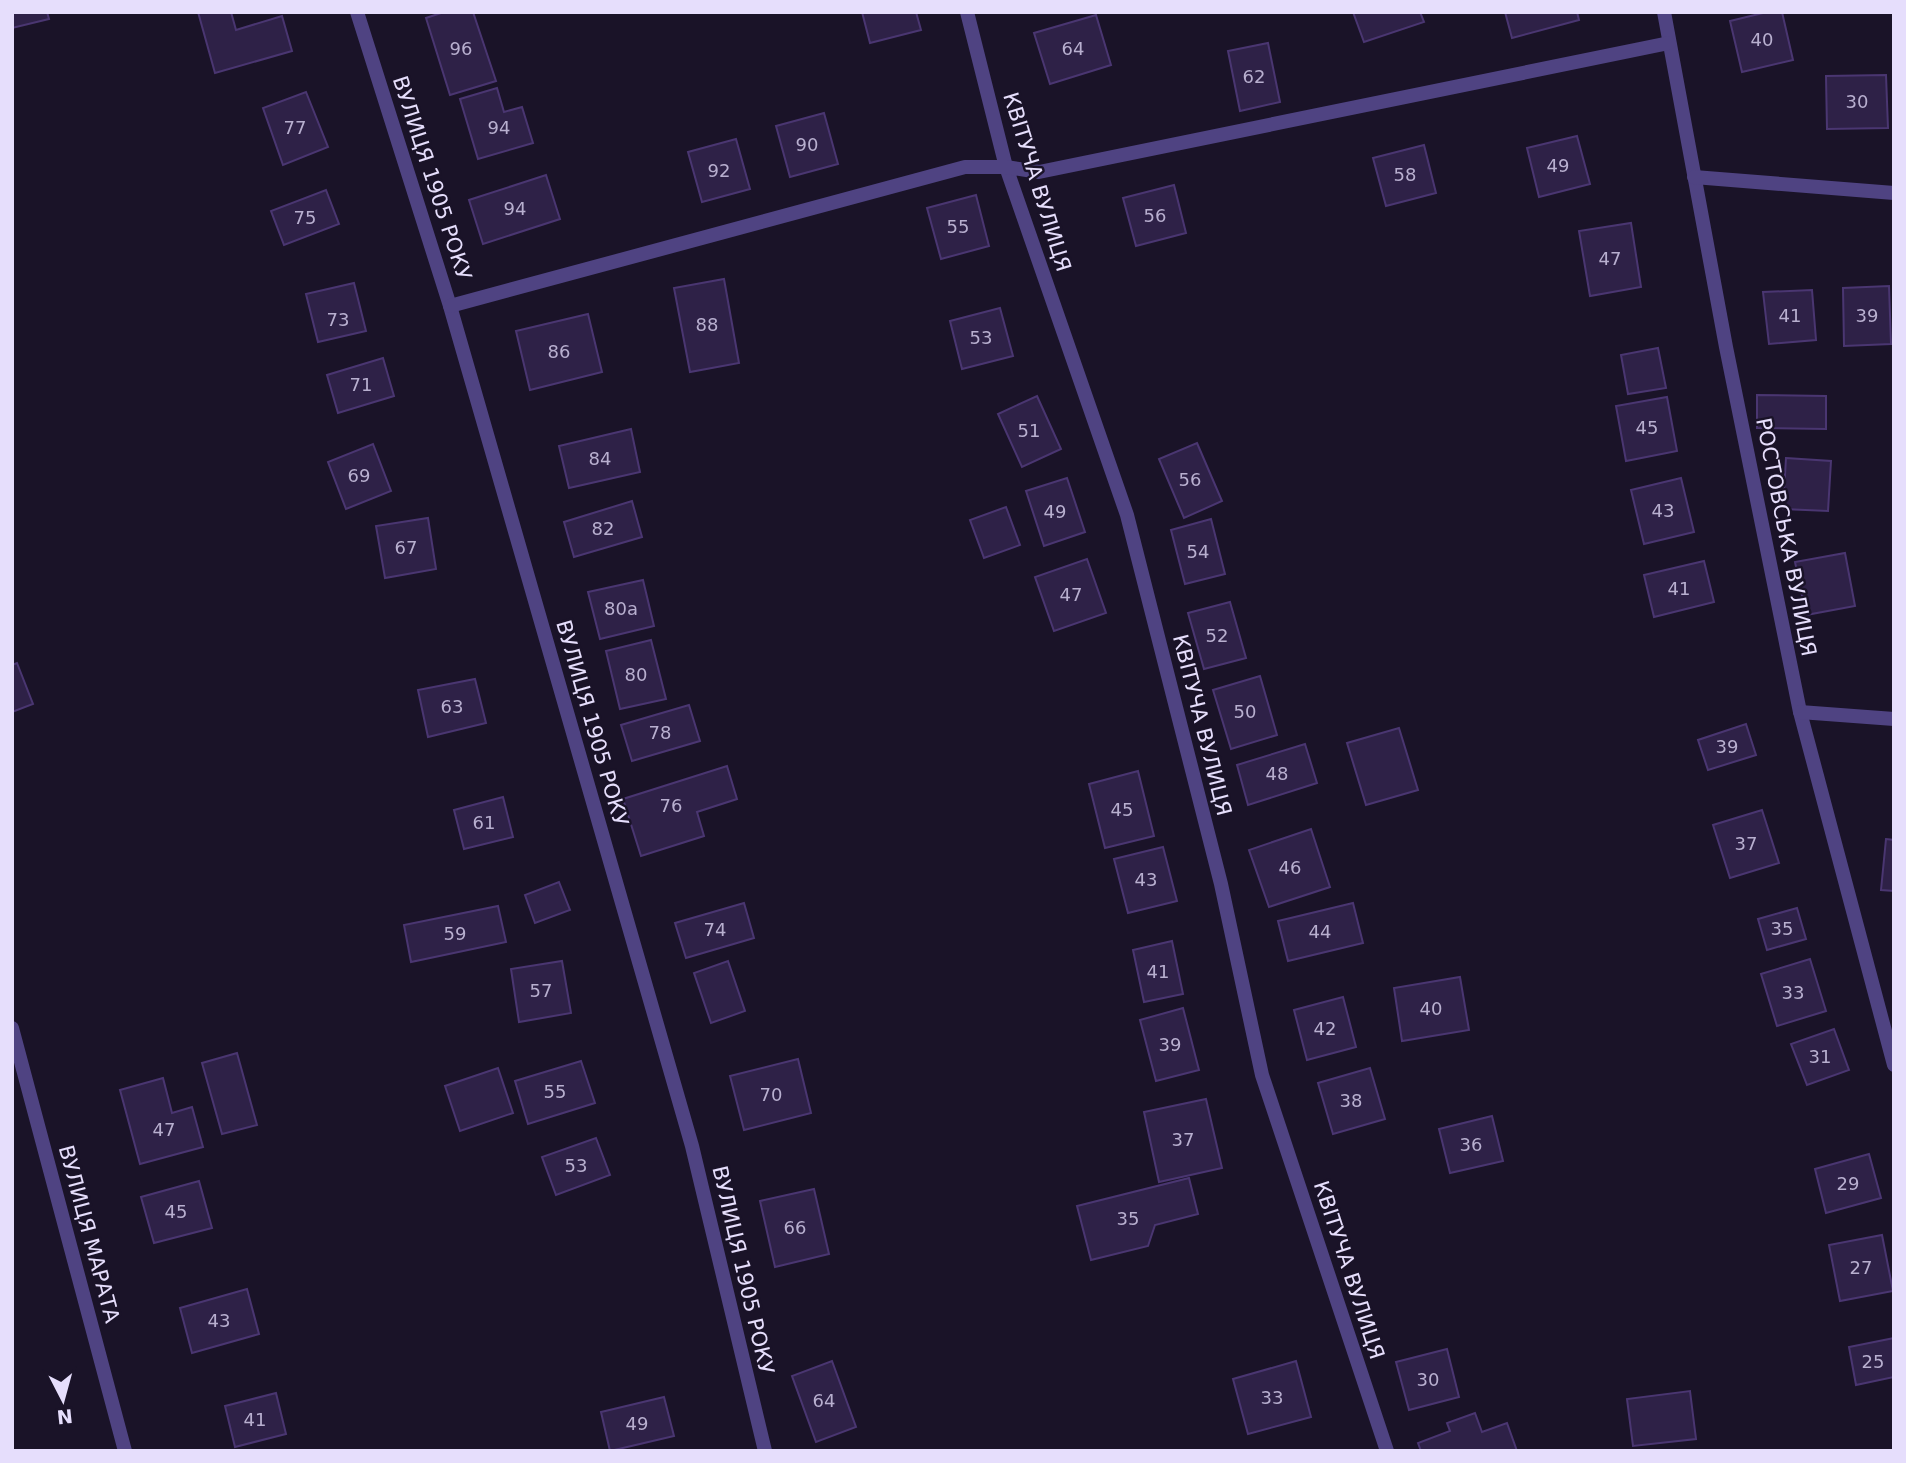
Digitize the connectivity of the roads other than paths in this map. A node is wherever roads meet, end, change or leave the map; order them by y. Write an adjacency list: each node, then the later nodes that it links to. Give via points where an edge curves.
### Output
1 (357, 12): 8 (street, ВУЛИЦЯ 1905 РОКУ)
2 (967, 12): 5 (street, КВІТУЧА ВУЛИЦЯ)
3 (1664, 12): 4 (street, РОСТОВСЬКА ВУЛИЦЯ)
4 (1669, 43): 5 (street, via 1039,172); 6 (street, РОСТОВСЬКА ВУЛИЦЯ)
5 (1006, 167): 8 (street, via 965,167); 16 (street, КВІТУЧА ВУЛИЦЯ, via 1127,515 1221,884 1262,1075)
6 (1694, 177): 7 (street); 9 (street, РОСТОВСЬКА ВУЛИЦЯ)
7 (1894, 193)
8 (450, 306): 15 (street, ВУЛИЦЯ 1905 РОКУ, via 692,1146)
9 (1800, 712): 10 (street); 12 (street, РОСТОВСЬКА ВУЛИЦЯ)
10 (1894, 719)
11 (12, 1028): 14 (street, ВУЛИЦЯ МАРАТА)
12 (1889, 1028): 13 (street, РОСТОВСЬКА ВУЛИЦЯ)
13 (1894, 1065)
14 (125, 1451)
15 (765, 1451)
16 (1387, 1451)

